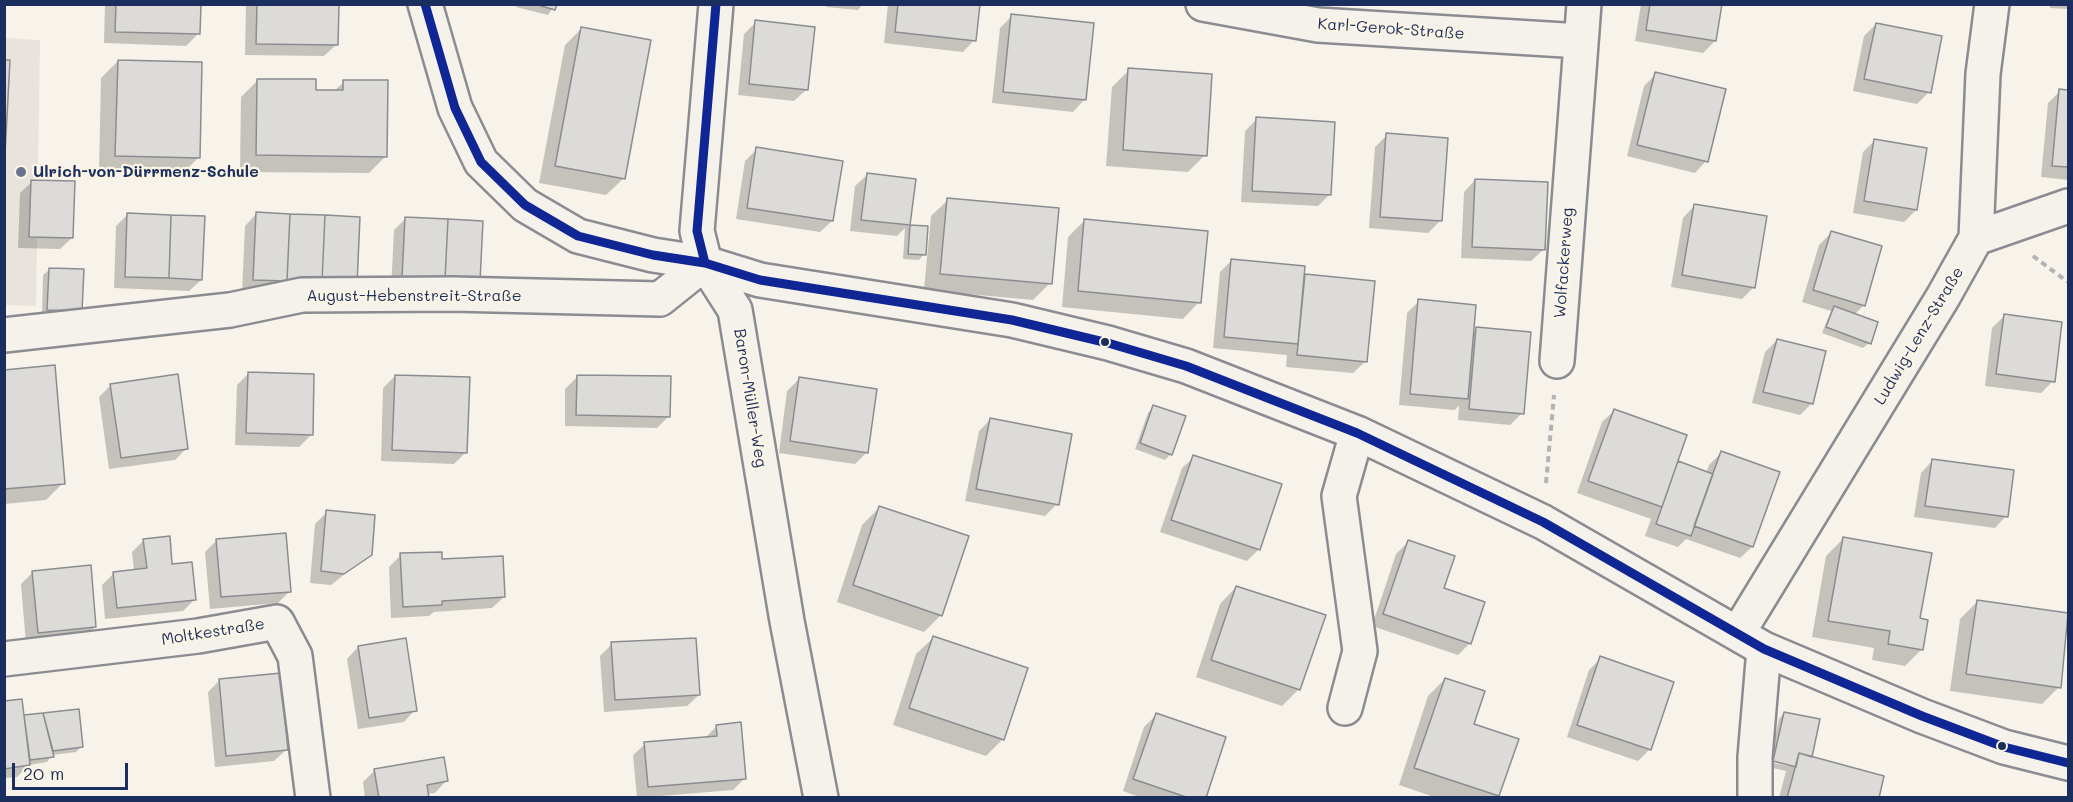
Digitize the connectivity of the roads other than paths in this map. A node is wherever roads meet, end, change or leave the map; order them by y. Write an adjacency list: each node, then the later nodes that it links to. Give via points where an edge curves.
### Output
1 (425, 4): 9 (street, via 455,108 481,162 525,205 578,236)
2 (716, 4): 9 (street, Baron-Müller-Weg, via 697,231)
3 (1203, 4): 6 (street, Karl-Gerok-Straße, via 1318,25)
4 (1584, 4): 6 (street, Wolfackerweg)
5 (1992, 4): 8 (street, Ludwig-Lenz-Straße, via 1983,74)
6 (1581, 40): 11 (street, Wolfackerweg)
7 (2068, 206): 8 (street)
8 (1976, 238): 13 (street, Ludwig-Lenz-Straße)
9 (705, 263): 10 (street, August-Hebenstreit-Straße, via 660,298 302,295 230,310); 12 (street, via 760,280 1012,320 1108,343 1186,366); 18 (street, Baron-Müller-Weg, via 735,310)
10 (4, 334)
11 (1557, 361)
12 (1357, 433): 13 (street, via 1543,522); 15 (street, via 1339,496 1360,651)
13 (1751, 641): 16 (street, via 1922,716 2004,747); 19 (street)
14 (4, 659): 17 (street, Moltkestraße, via 198,636 277,622 295,656)
15 (1345, 708)
16 (2068, 763)
17 (313, 798)
18 (821, 798)
19 (1755, 798)

